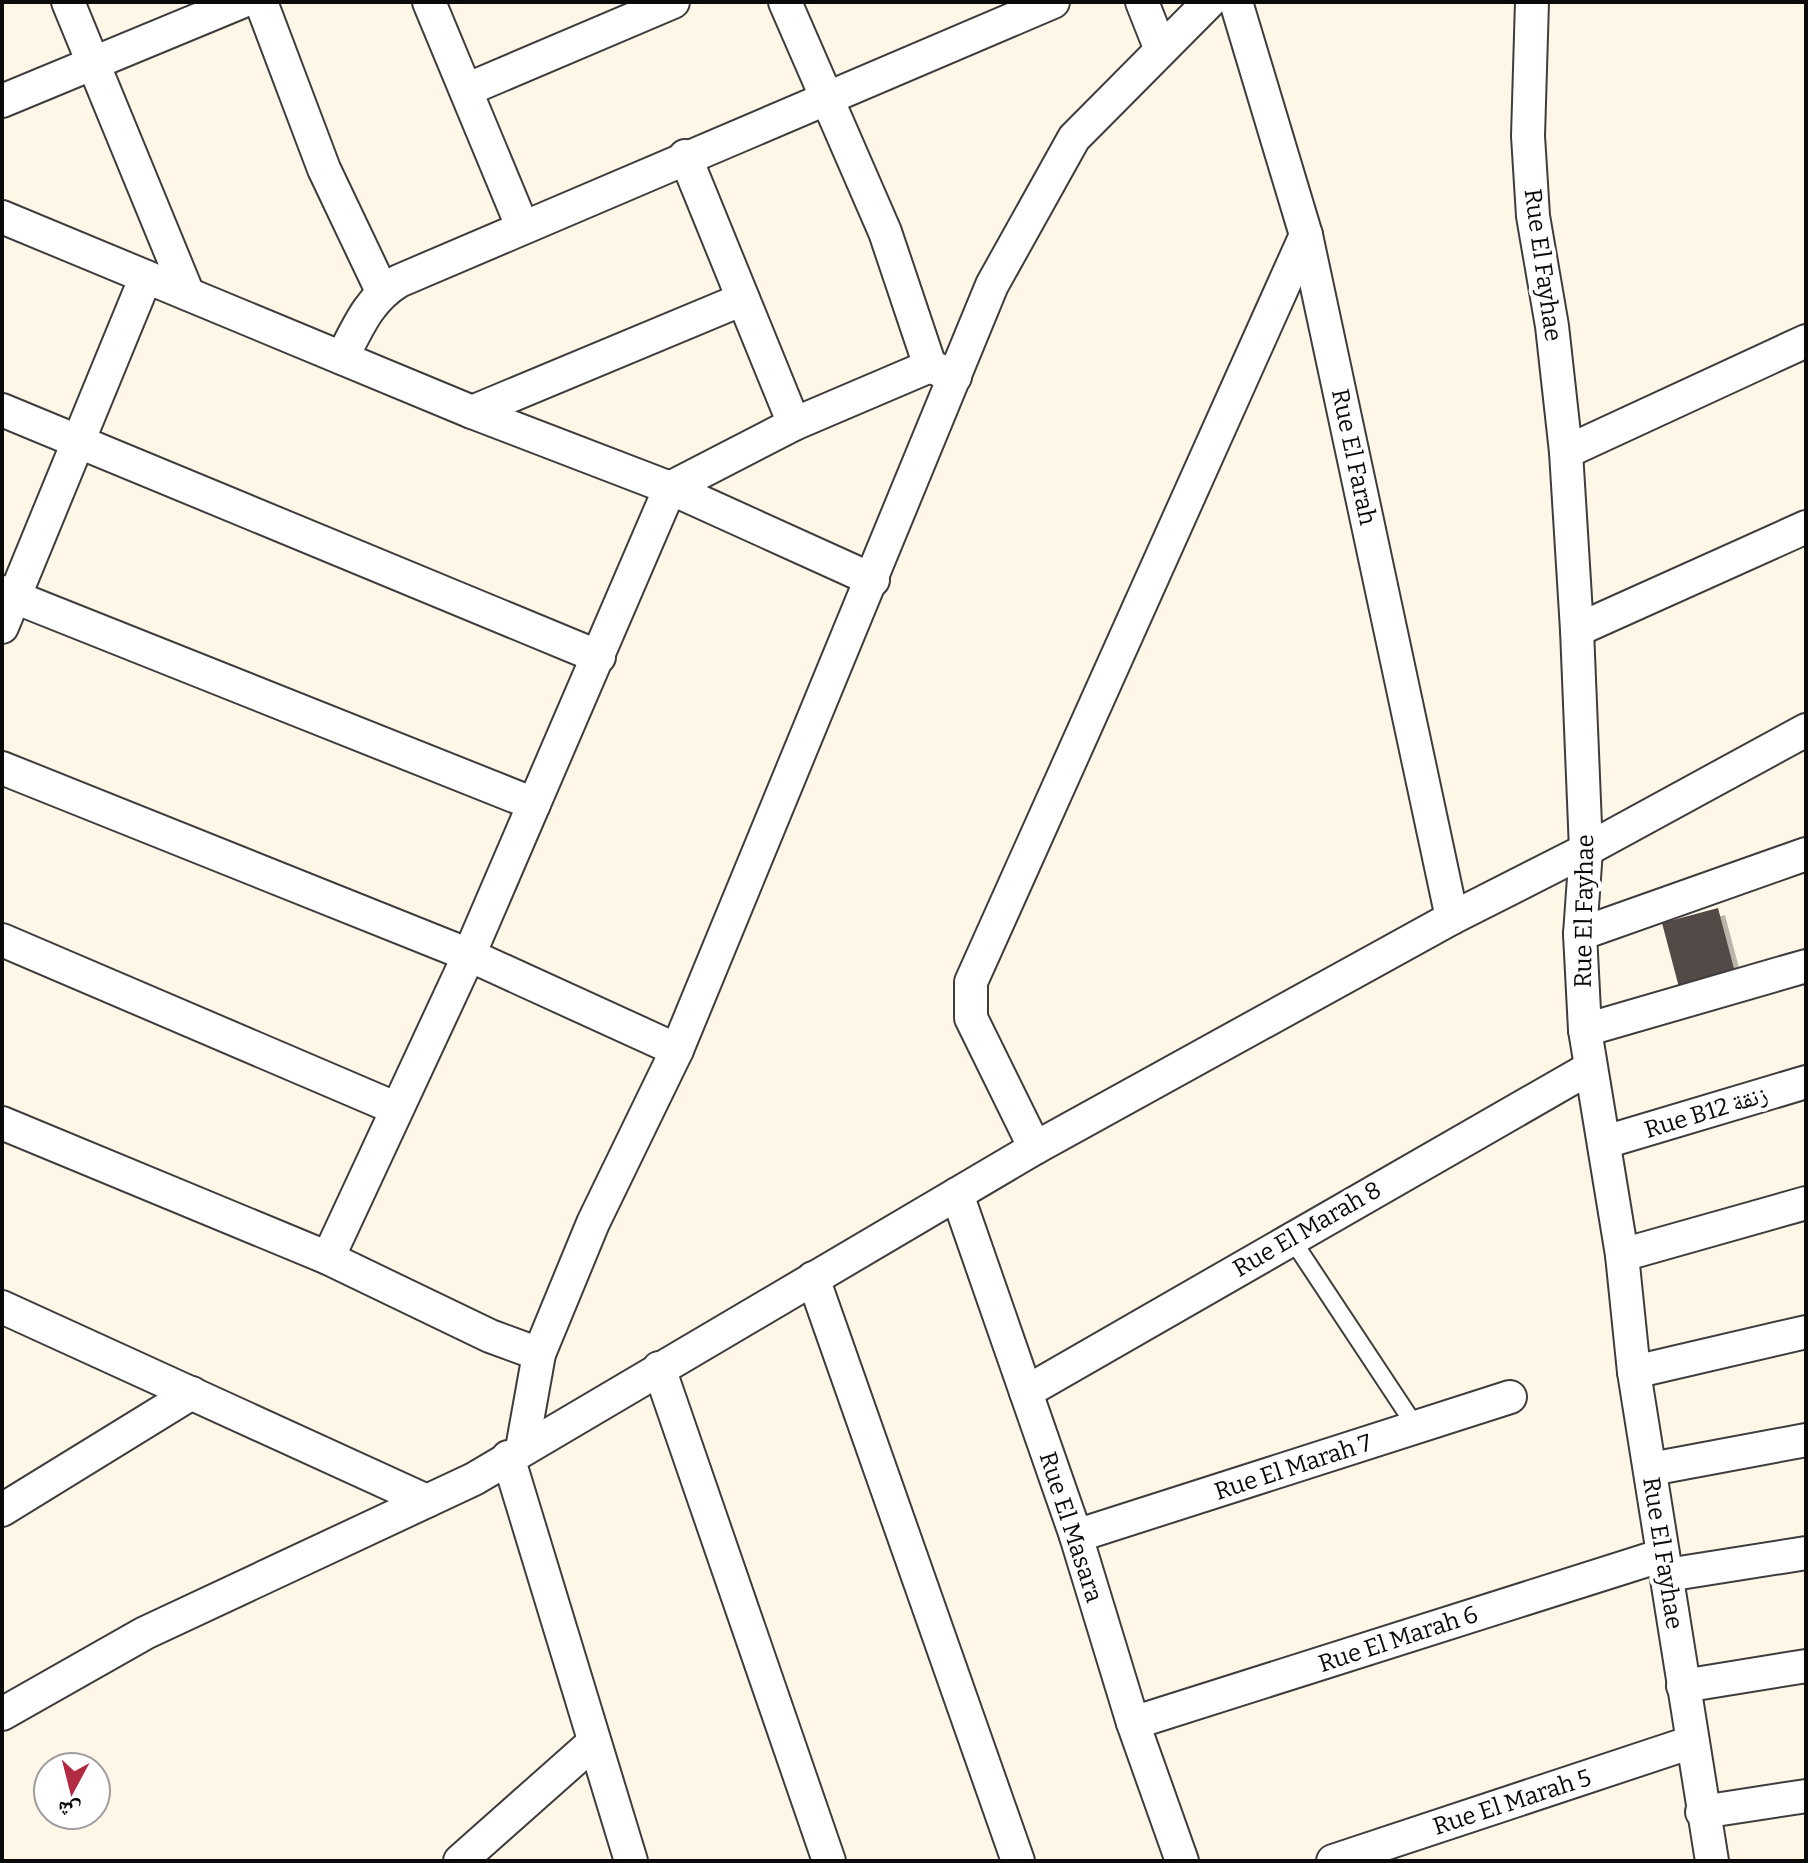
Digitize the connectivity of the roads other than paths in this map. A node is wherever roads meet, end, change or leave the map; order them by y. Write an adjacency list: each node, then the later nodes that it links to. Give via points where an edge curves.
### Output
1 (68, 2): 13 (street)
2 (241, 2): 13 (street)
3 (261, 2): 22 (street, via 324,169)
4 (429, 2): 14 (street)
5 (673, 2): 14 (street)
6 (785, 2): 15 (street)
7 (1053, 2): 15 (street)
8 (1142, 2): 12 (street)
9 (1209, 2): 12 (street)
10 (1236, 2): 20 (street, Rue El Farah)
11 (1532, 2): 32 (street, Rue El Fayhae, via 1528,136 1533,216)
12 (1161, 50): 27 (street, via 1074,138)
13 (93, 65): 16 (street); 23 (street)
14 (466, 90): 19 (street)
15 (829, 99): 17 (street); 27 (street)
16 (2, 101)
17 (685, 156): 19 (street); 24 (street)
18 (2, 217): 21 (street)
19 (522, 226): 22 (street)
20 (1306, 235): 45 (street, Rue El Farah); 57 (street, via 975,968 971,1018)
21 (145, 279): 23 (street); 31 (street)
22 (382, 291): 26 (street)
23 (188, 294): 26 (street)
24 (743, 299): 29 (street); 30 (street)
25 (1806, 341): 32 (street)
26 (342, 358): 29 (street)
27 (943, 371): 30 (street); 35 (street)
28 (2, 410): 31 (street)
29 (472, 412): 33 (street)
30 (794, 424): 33 (street)
31 (78, 440): 36 (street); 39 (street)
32 (1566, 452): 38 (street, Rue El Fayhae)
33 (670, 488): 35 (street); 39 (street)
34 (1806, 527): 38 (street)
35 (873, 580): 51 (street)
36 (8, 594): 37 (street); 42 (street)
37 (2, 627)
38 (1577, 630): 43 (street, Rue El Fayhae)
39 (599, 657): 42 (street)
40 (1806, 730): 43 (street)
41 (2, 768): 48 (street)
42 (534, 804): 48 (street)
43 (1586, 850): 45 (street); 46 (street, Rue El Fayhae)
44 (1806, 854): 46 (street)
45 (1452, 918): 57 (street)
46 (1580, 934): 50 (street, Rue El Fayhae)
47 (2, 940): 54 (street)
48 (469, 955): 51 (street); 54 (street)
49 (1806, 966): 50 (street)
50 (1585, 1030): 52 (street, Rue El Fayhae)
51 (677, 1050): 66 (street, via 593,1223)
52 (1590, 1068): 56 (street, Rue El Fayhae); 60 (street, Rue El Marah 8)
53 (1806, 1082): 56 (street, Rue B12 زنقة)
54 (395, 1108): 62 (street)
55 (2, 1123): 62 (street)
56 (1605, 1142): 61 (street, Rue El Fayhae)
57 (1035, 1148): 58 (street)
58 (957, 1194): 63 (street); 69 (street, Rue El Masara)
59 (1806, 1203): 61 (street)
60 (1291, 1238): 69 (street, Rue El Marah 8); 72 (lane)
61 (1622, 1255): 68 (street, Rue El Fayhae)
62 (328, 1258): 66 (street)
63 (813, 1278): 67 (street); 92 (street)
64 (2, 1307): 70 (street)
65 (1806, 1332): 68 (street)
66 (539, 1354): 74 (street)
67 (659, 1368): 74 (street); 91 (street)
68 (1634, 1372): 75 (street, Rue El Fayhae)
69 (1026, 1392): 78 (street, Rue El Masara)
70 (192, 1393): 76 (street); 77 (street)
71 (1510, 1397): 72 (street, Rue El Marah 7)
72 (1416, 1427): 78 (street, Rue El Marah 7)
73 (1806, 1440): 75 (street)
74 (515, 1453): 76 (street); 86 (street)
75 (1651, 1469): 80 (street, Rue El Fayhae)
76 (427, 1501): 83 (street, via 145,1633)
77 (2, 1510)
78 (1076, 1536): 84 (street, Rue El Masara)
79 (1806, 1553): 80 (street, Rue El Marah 6)
80 (1665, 1565): 82 (street, Rue El Fayhae); 84 (street, Rue El Marah 6)
81 (1806, 1666): 82 (street)
82 (1683, 1686): 85 (street, Rue El Fayhae)
83 (2, 1714)
84 (1133, 1723): 93 (street, Rue El Masara)
85 (1692, 1742): 88 (street, Rue El Fayhae); 94 (street, Rue El Marah 5)
86 (593, 1743): 89 (street); 90 (street)
87 (1806, 1796): 88 (street)
88 (1702, 1812): 95 (street, Rue El Fayhae)
89 (460, 1861)
90 (631, 1861)
91 (829, 1861)
92 (1018, 1861)
93 (1182, 1861)
94 (1333, 1861)
95 (1712, 1861)

